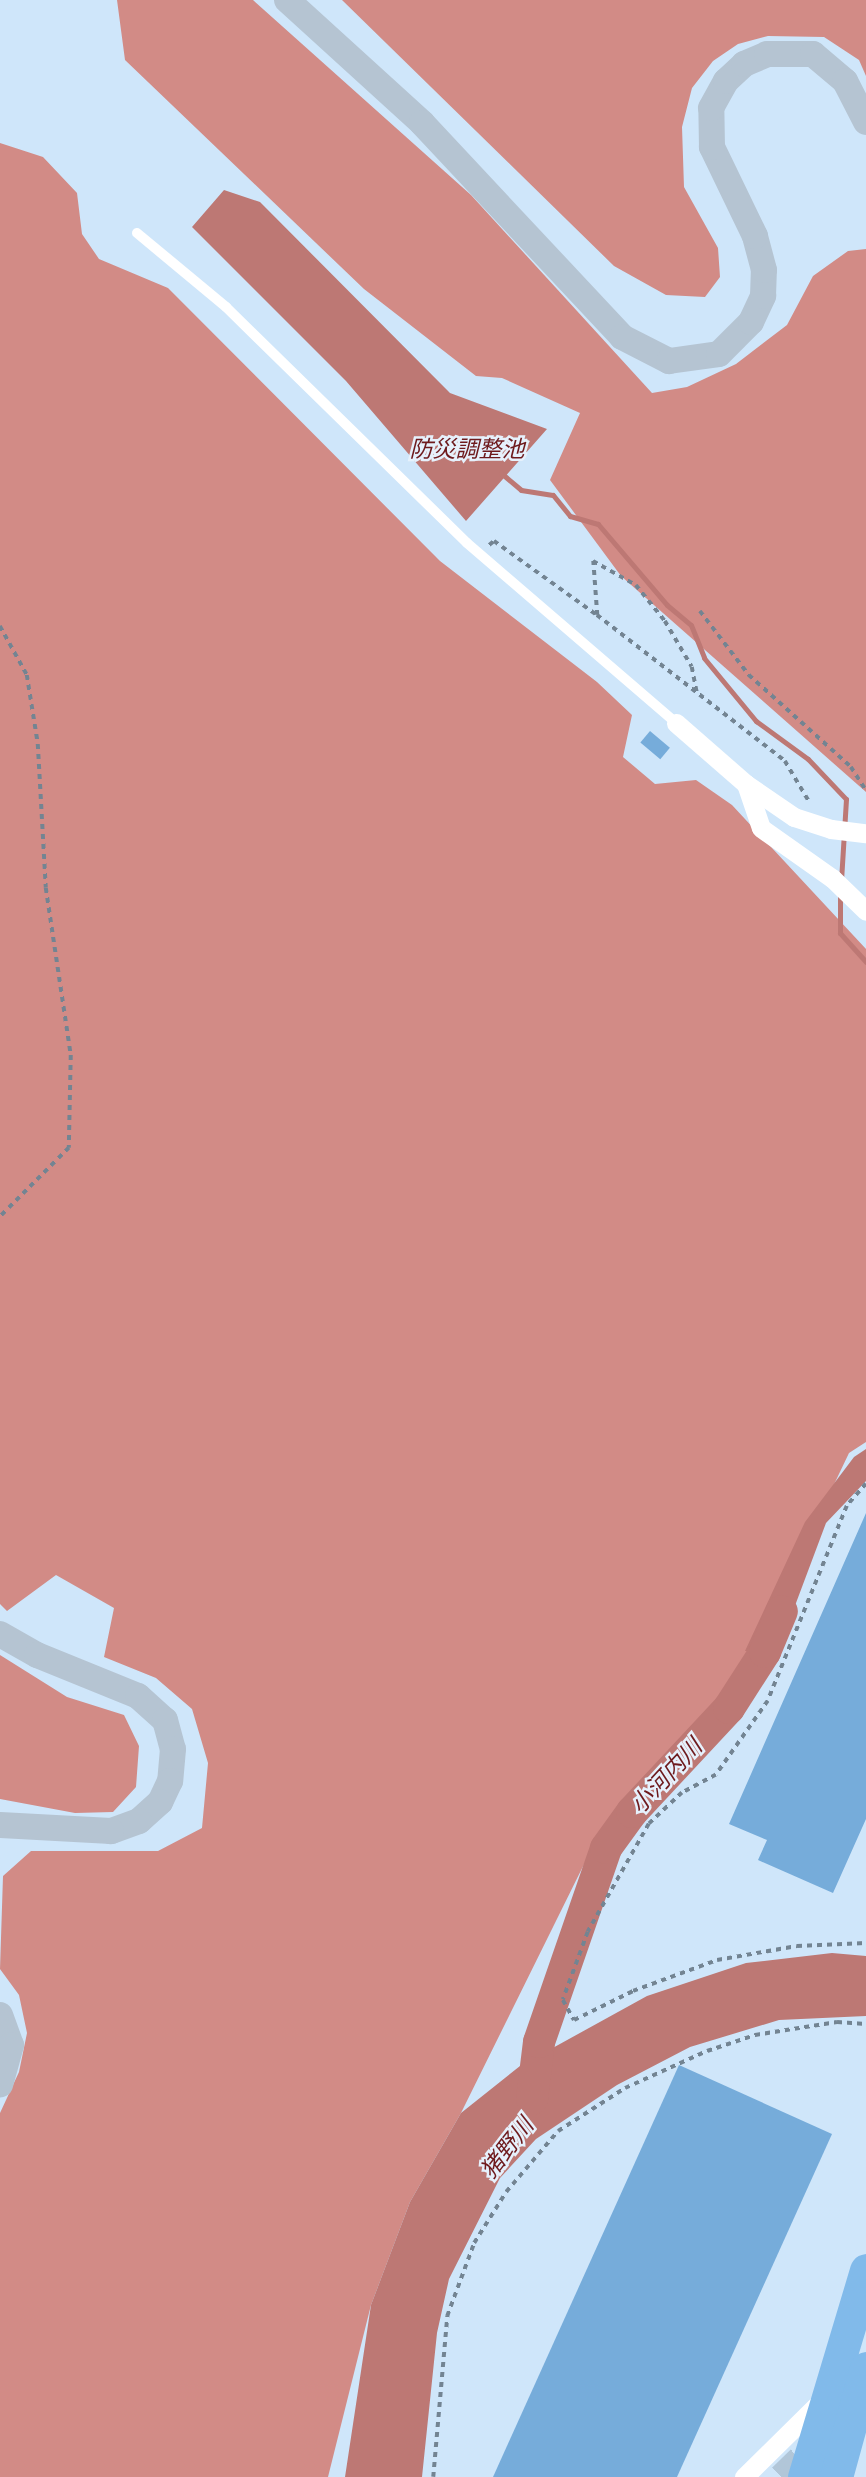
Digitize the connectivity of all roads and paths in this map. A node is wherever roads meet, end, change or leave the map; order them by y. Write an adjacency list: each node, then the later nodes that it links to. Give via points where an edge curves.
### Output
1 (287, 0): 2 (street, via 422,123 622,337 669,361 719,354 751,322 763,296 764,270 755,236 712,147 711,108 726,81 744,64 767,54 813,54 845,81)
2 (866, 122)
3 (137, 233): 4 (lane, via 226,307 313,397)
4 (479, 553): 6 (path, via 494,541); 9 (lane)
5 (699, 611): 11 (path, via 749,675 851,767)
6 (597, 615): 8 (path); 8 (path, via 593,561 636,584 692,667)
7 (0, 626): 15 (path, via 27,675 38,744 46,888 71,1055 69,1148)
8 (697, 692): 12 (path, via 785,761)
9 (676, 723): 10 (street)
10 (746, 784): 12 (street, via 794,817); 14 (street, via 761,828 832,878)
11 (866, 790)
12 (824, 827): 13 (street)
13 (866, 833)
14 (866, 911)
15 (0, 1217)
16 (866, 1484): 19 (path, via 847,1506 768,1701 716,1774 682,1793 649,1824 588,1932 563,2000 573,2020 633,1991 717,1960 797,1946)
17 (0, 1633): 18 (street, via 37,1655 138,1696 166,1720 173,1749 170,1781 160,1802 139,1821 111,1831)
18 (0, 1825)
19 (866, 1943)
20 (0, 2014): 22 (street, via 11,2045)
21 (866, 2024): 26 (path, via 837,2022 755,2035 685,2059 625,2088 558,2131 506,2192 474,2243 452,2304)
22 (0, 2085)
23 (866, 2270): 28 (highway)
24 (866, 2358): 27 (street)
25 (866, 2368): 29 (highway)
26 (433, 2477)
27 (744, 2477)
28 (804, 2477)
29 (836, 2477)

